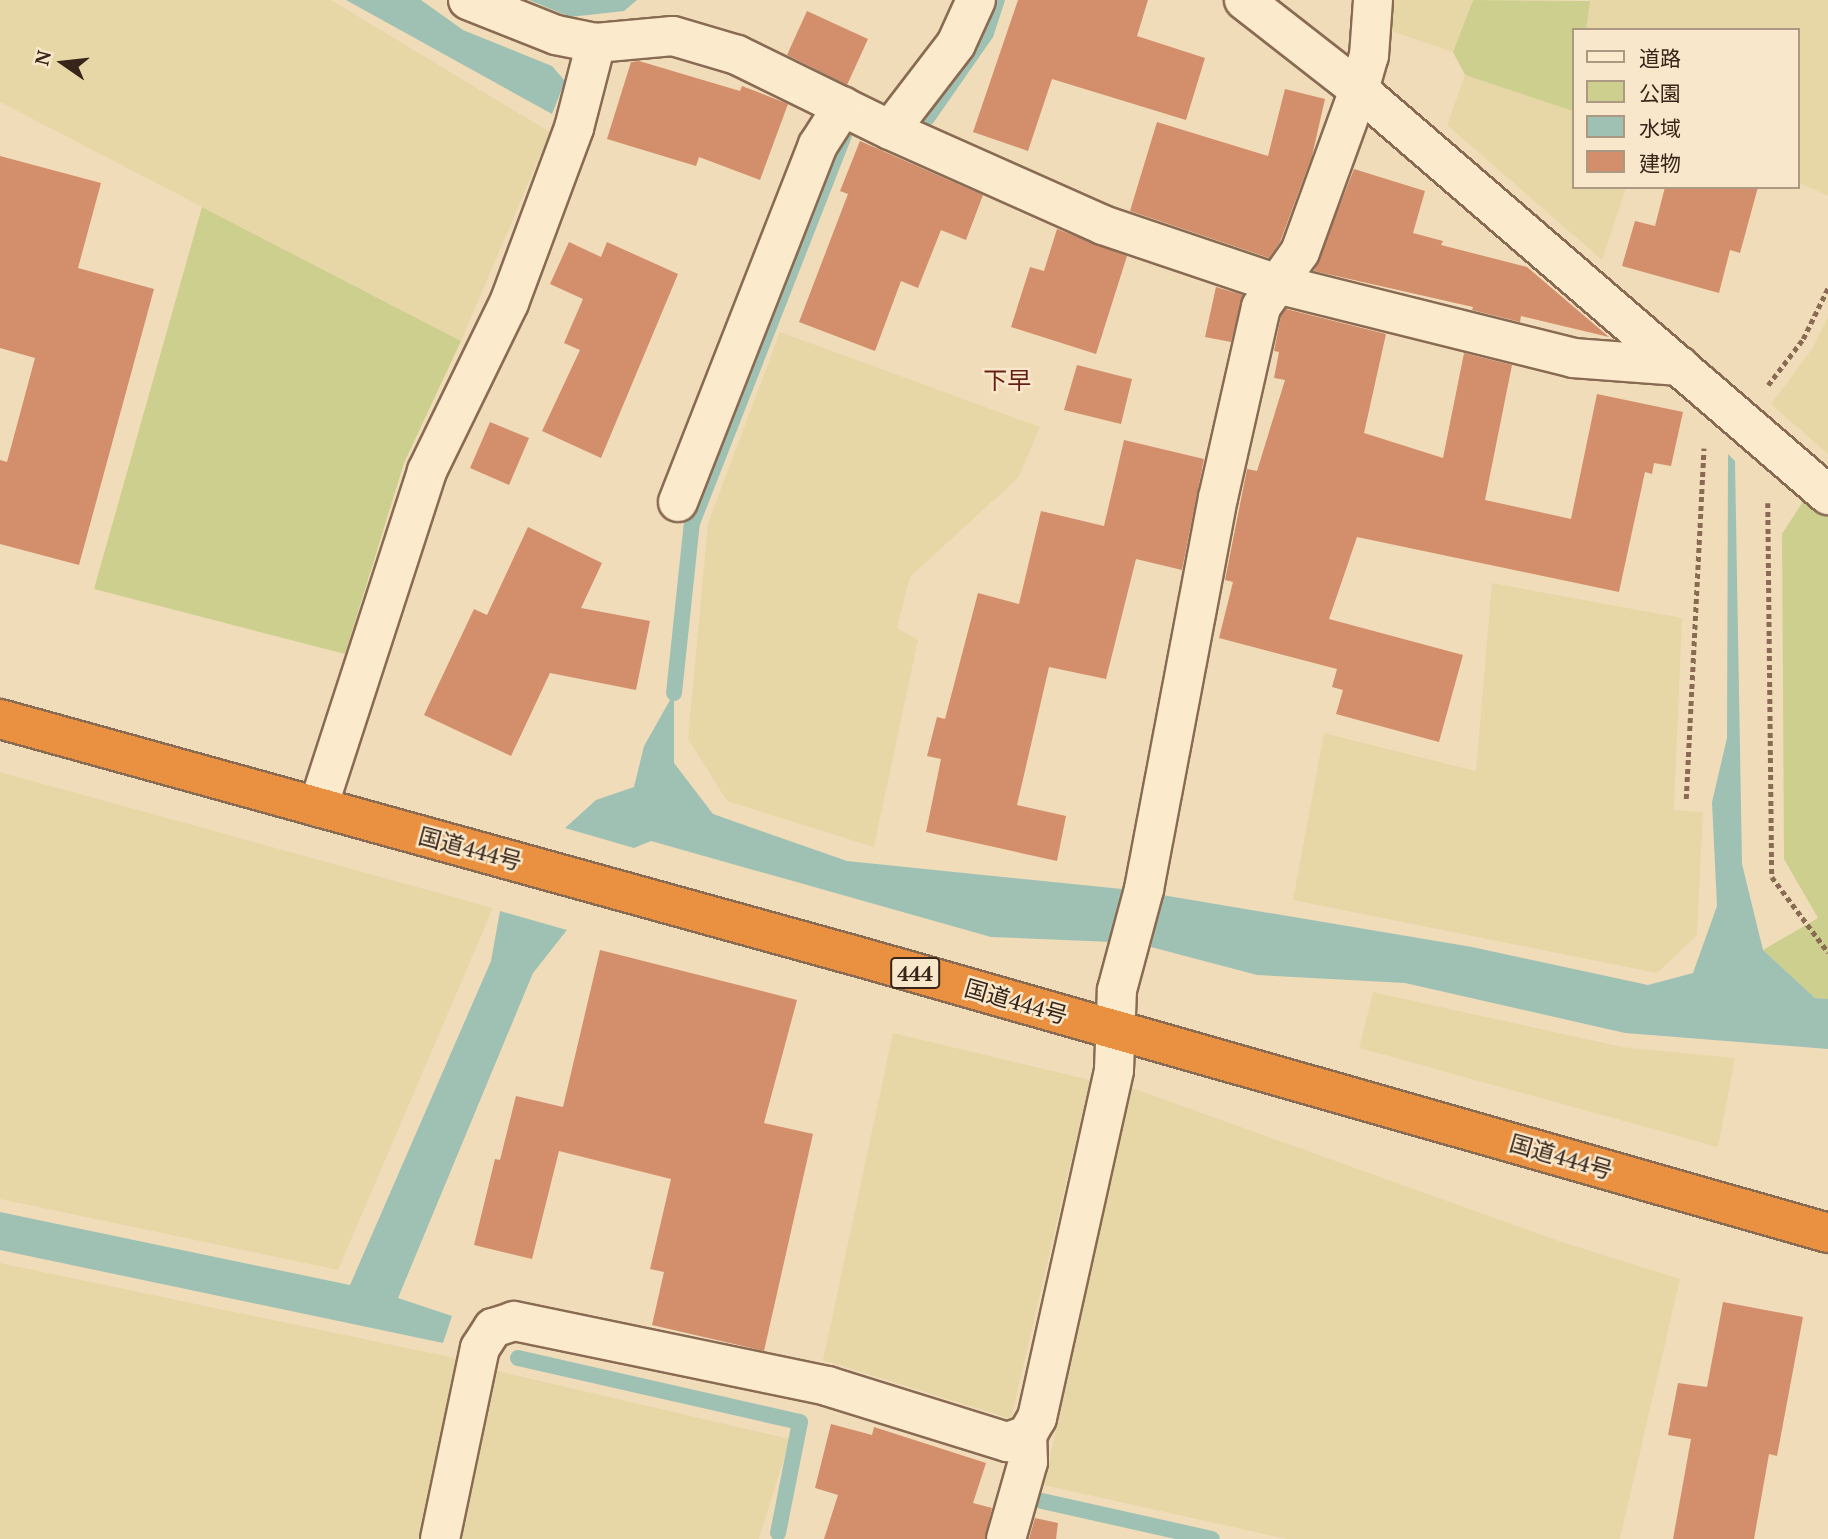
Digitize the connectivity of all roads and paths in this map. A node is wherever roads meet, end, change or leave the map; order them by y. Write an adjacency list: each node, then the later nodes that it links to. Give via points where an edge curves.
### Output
1 (468, 0): 5 (street, via 556,36)
2 (976, 0): 8 (street, via 956,44)
3 (1244, 0): 6 (street)
4 (1373, 0): 6 (street, via 1369,56)
5 (596, 43): 7 (street, via 673,36 737,55); 19 (street, via 574,128 509,303 427,471)
6 (1359, 90): 9 (street, via 1300,252); 11 (street)
7 (843, 106): 8 (street); 16 (street, via 817,145)
8 (890, 130): 9 (street, via 1103,225)
9 (1277, 284): 11 (street, via 1573,358); 21 (street, via 1261,307 1218,498 1144,889 1117,990)
10 (1828, 288): 12 (path, via 1803,339 1759,398)
11 (1680, 366): 12 (street)
12 (1751, 428): 14 (street)
13 (1705, 440): 18 (path)
14 (1828, 495)
15 (1768, 500): 20 (path, via 1772,877)
16 (678, 502)
17 (0, 719): 19 (highway, 国道444号 / 444)
18 (1686, 799)
19 (318, 807): 21 (highway, 国道444号 / 444)
20 (1828, 953)
21 (1115, 1030): 22 (highway, 国道444号 / 444); 23 (street, via 1114,1070 1037,1418)
22 (1828, 1233)
23 (1027, 1435): 24 (street, via 1007,1442 827,1386 514,1321 493,1328 480,1348); 25 (street, via 1027,1462)
24 (440, 1539)
25 (1006, 1539)

